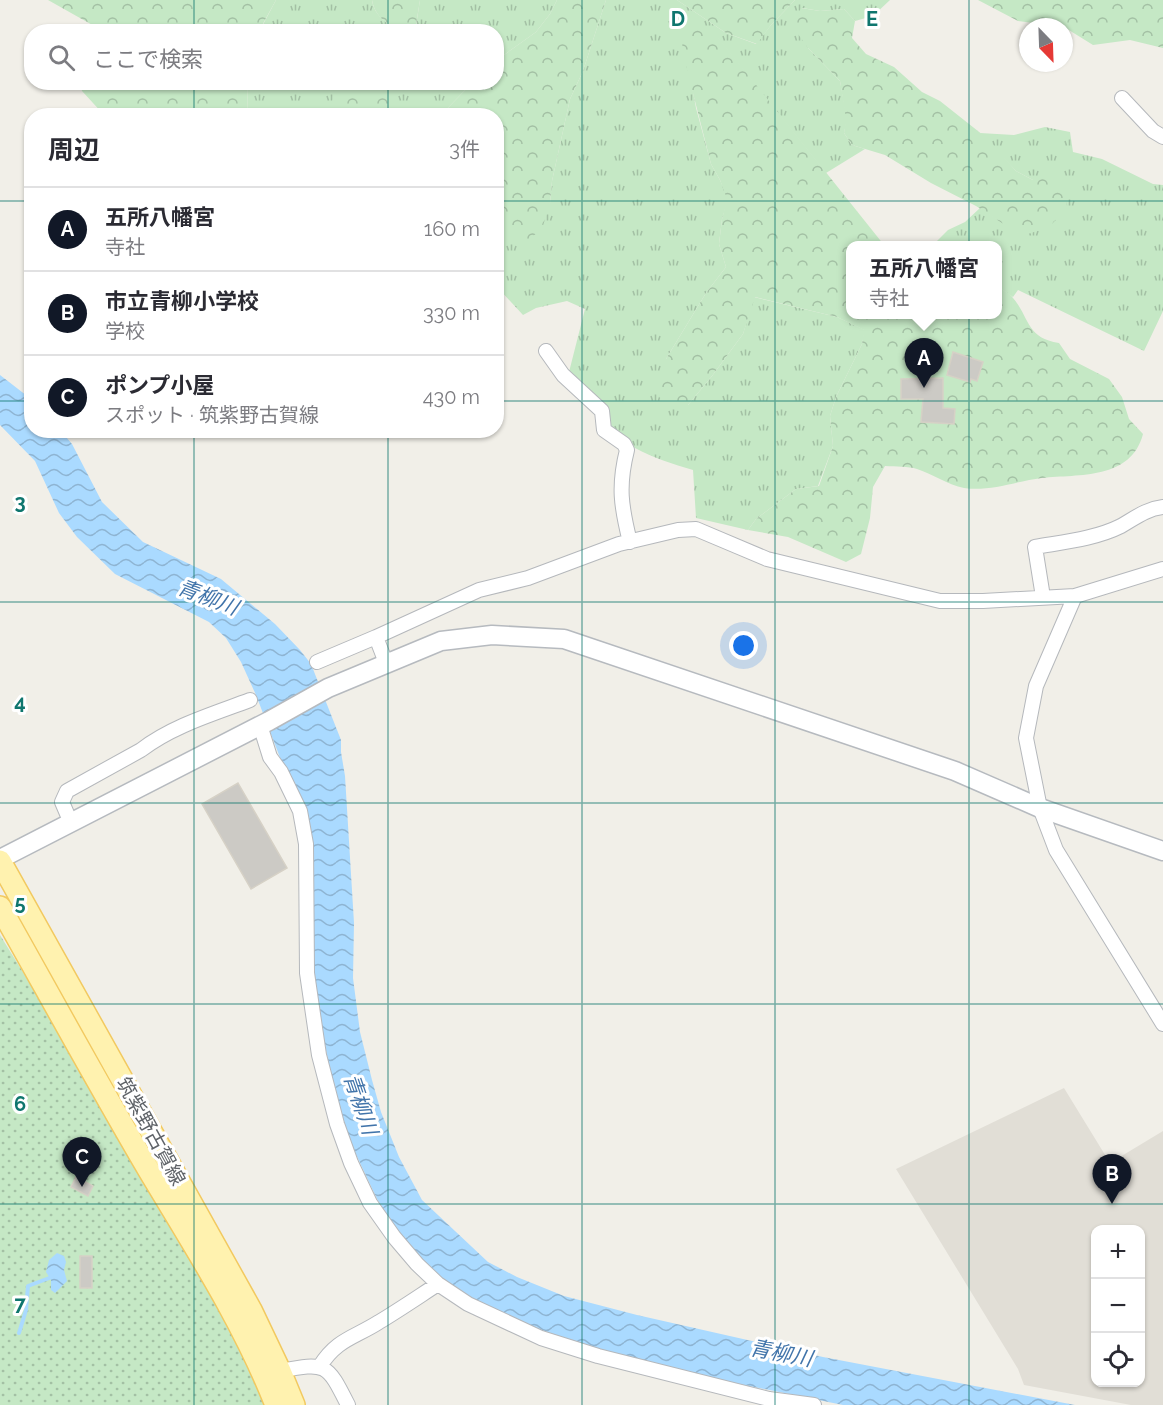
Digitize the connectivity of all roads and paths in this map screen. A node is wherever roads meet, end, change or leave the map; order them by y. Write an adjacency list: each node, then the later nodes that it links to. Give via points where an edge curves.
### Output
1 (1122, 98): 2 (street)
2 (1163, 137)
3 (546, 351): 5 (street, via 563,375 602,411 604,430 627,450 621,476 621,507)
4 (1163, 507): 8 (street, via 1086,537 1035,547)
5 (630, 542): 8 (street, via 696,529 767,559 940,601); 9 (street, via 528,578 479,590)
6 (1163, 569): 7 (street)
7 (1075, 596): 8 (street); 14 (street, via 1036,686 1026,738)
8 (1043, 597)
9 (376, 637): 10 (street); 11 (street)
10 (317, 662)
11 (386, 663): 13 (street, via 318,693); 14 (street, via 441,641 492,635 564,639 955,771)
12 (250, 700): 15 (street, via 195,720 67,790 62,802)
13 (265, 723): 15 (street); 20 (street, via 270,757 300,811 306,844 307,973 319,1055 337,1124 370,1203 394,1237)
14 (1040, 808): 16 (street); 19 (street, via 1056,850)
15 (71, 823): 17 (street)
16 (1163, 851)
17 (0, 860): 22 (main road, 筑紫野古賀線, via 245,1299)
18 (0, 907): 23 (main road, 筑紫野古賀線, via 235,1316)
19 (1163, 1023)
20 (438, 1284): 21 (street, via 338,1344); 26 (street, via 468,1304 541,1338 769,1399)
21 (320, 1366): 22 (street); 25 (street, via 337,1382)
22 (280, 1371): 24 (main road, 筑紫野古賀線)
23 (276, 1405)
24 (294, 1405)
25 (348, 1405)
26 (810, 1405)

